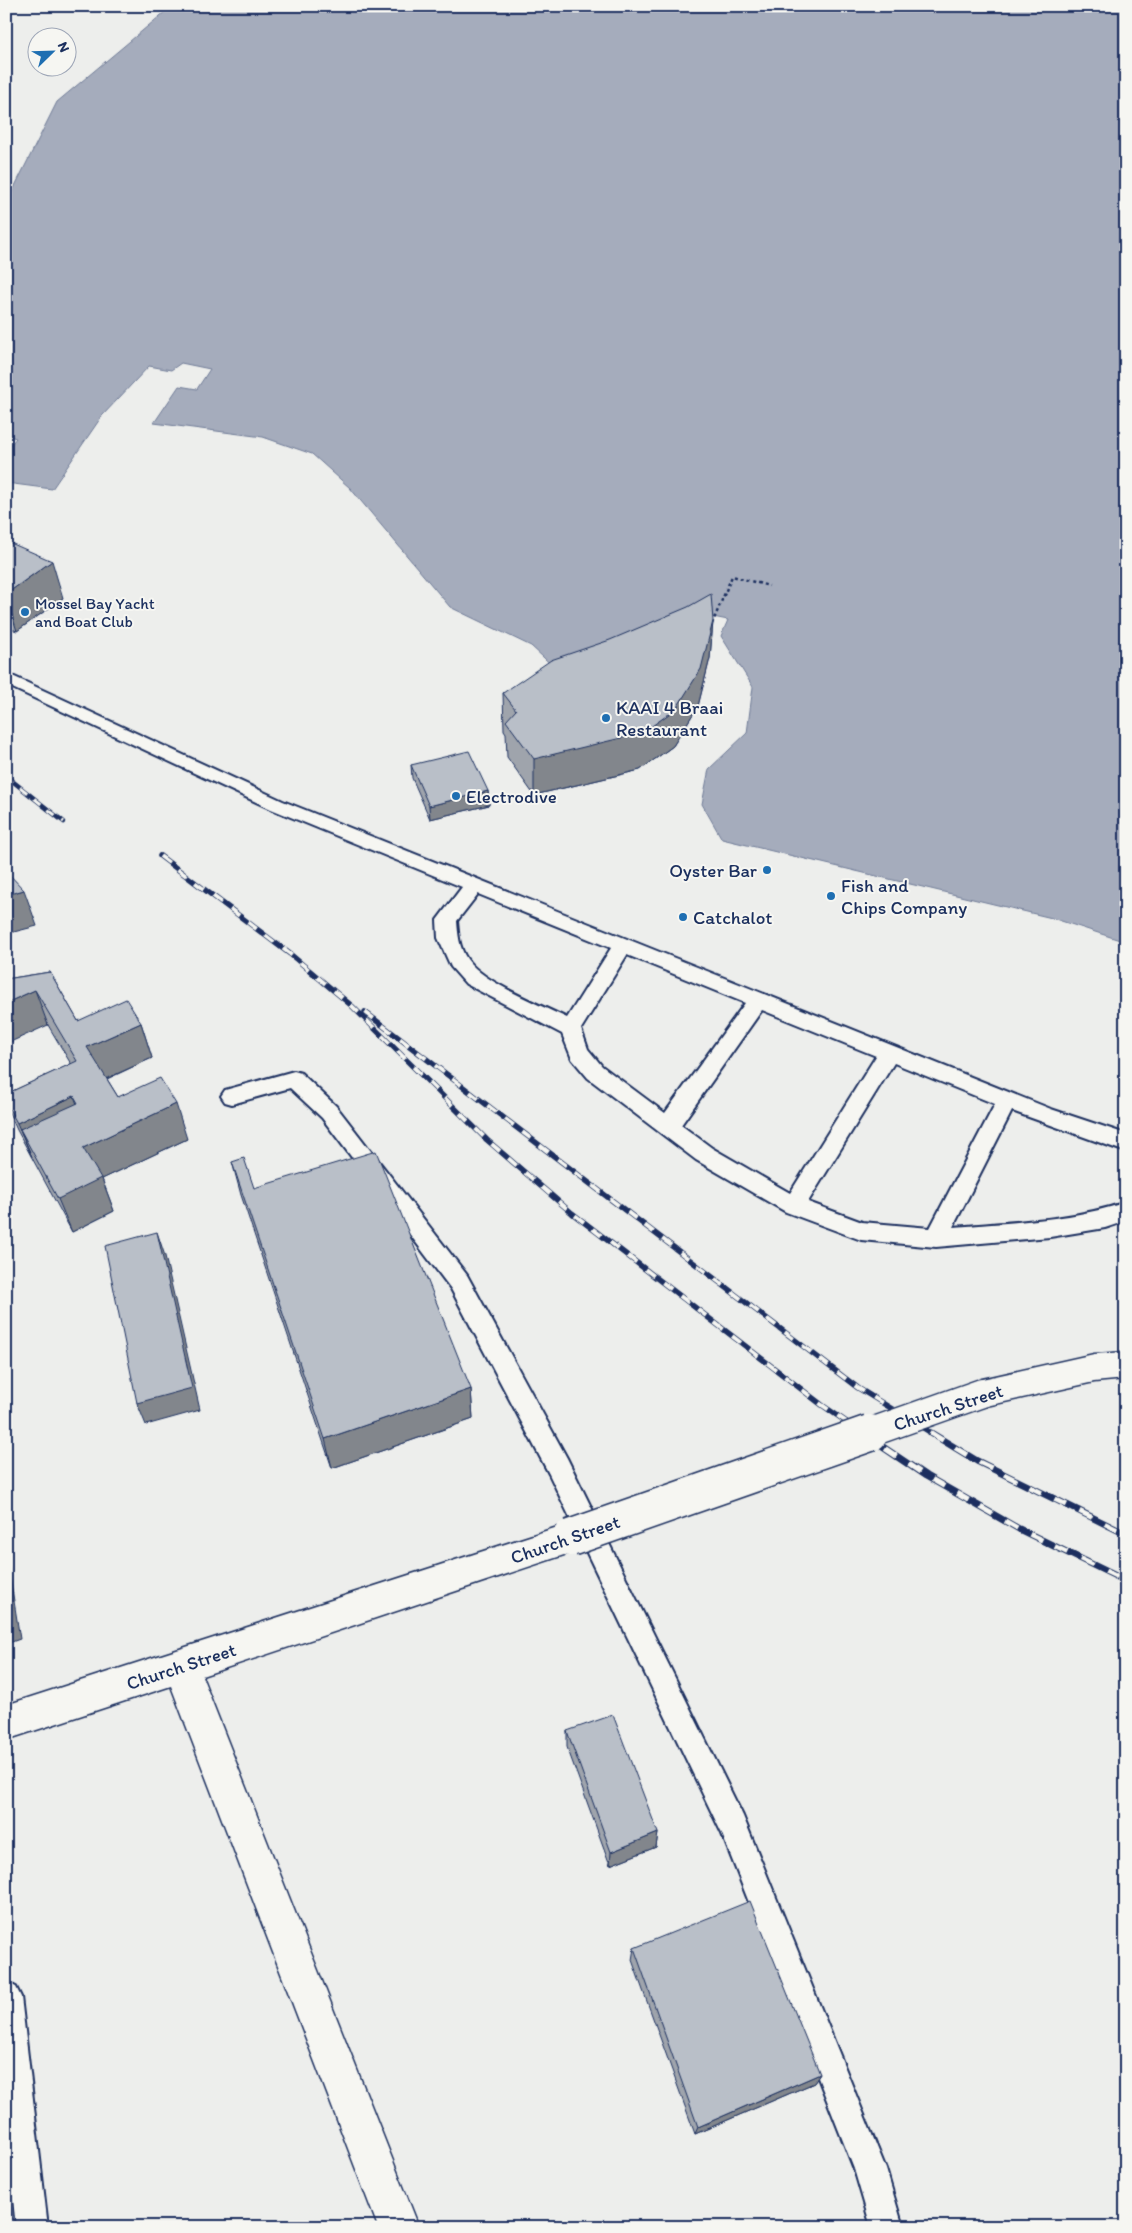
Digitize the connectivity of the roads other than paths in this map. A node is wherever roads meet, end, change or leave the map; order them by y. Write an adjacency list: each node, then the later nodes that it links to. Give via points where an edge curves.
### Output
1 (6, 678): 2 (lane, via 277,805)
2 (474, 885): 3 (lane); 5 (lane, via 447,920 448,938 458,962 473,979)
3 (623, 945): 4 (lane); 5 (lane)
4 (758, 1000): 6 (lane); 9 (lane)
5 (571, 1029): 9 (lane, via 579,1053 595,1072)
6 (889, 1053): 8 (lane); 11 (lane)
7 (232, 1096): 20 (lane, via 294,1079 329,1112 459,1282 558,1466 733,1826 870,2168)
8 (1007, 1101): 10 (lane); 13 (lane)
9 (667, 1127): 11 (lane, via 704,1154)
10 (1126, 1143)
11 (794, 1206): 13 (lane, via 861,1232)
12 (1126, 1211): 13 (lane, via 1105,1219 1050,1228)
13 (936, 1238)
14 (1126, 1365): 15 (street, Church Street, bridge, via 1094,1368 982,1393 570,1538)
15 (181, 1666): 16 (street, Church Street); 19 (street)
16 (6, 1723)
17 (6, 1997): 18 (lane)
18 (32, 2227)
19 (399, 2227)
20 (886, 2227)

